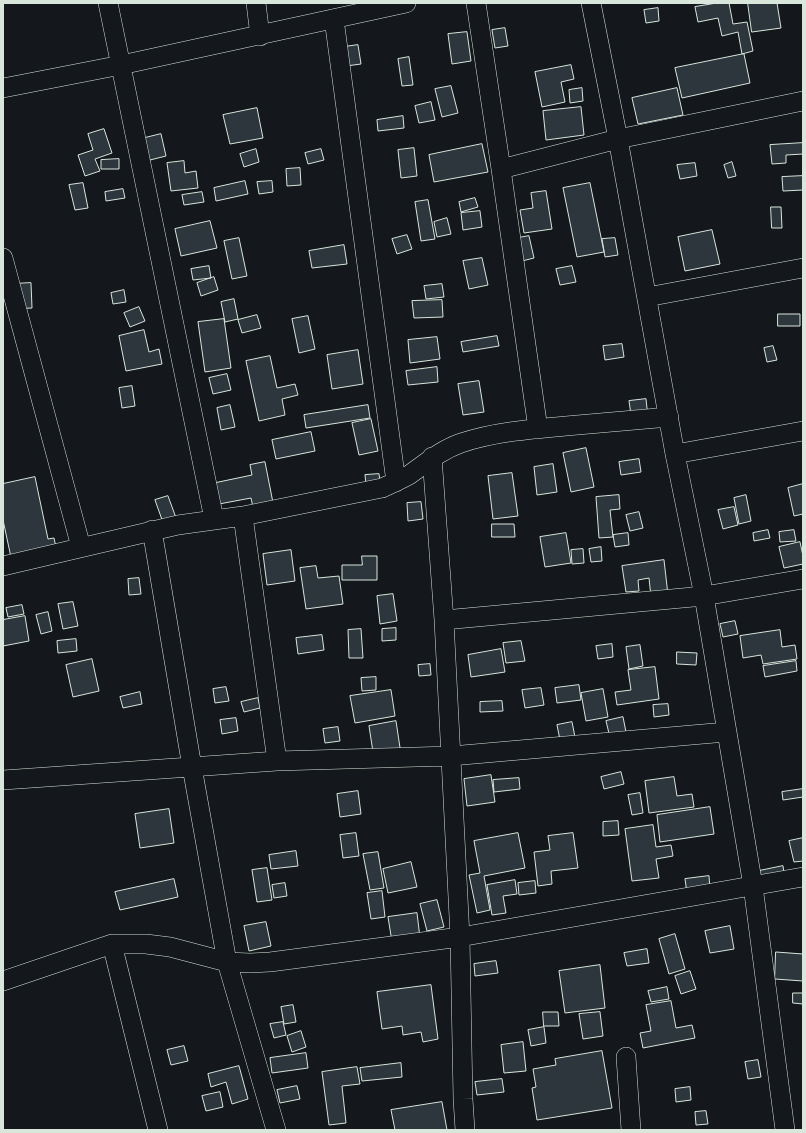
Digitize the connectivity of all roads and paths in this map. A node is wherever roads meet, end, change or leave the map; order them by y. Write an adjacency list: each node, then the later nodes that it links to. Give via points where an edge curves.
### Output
1 (108, 3): 8 (street)
2 (256, 3): 7 (street)
3 (406, 3): 6 (street)
4 (476, 3): 12 (street)
5 (591, 3): 11 (street)
6 (334, 19): 7 (street); 21 (street)
7 (260, 36): 8 (street)
8 (121, 65): 9 (street); 23 (street)
9 (3, 88)
10 (803, 100): 11 (street)
11 (618, 140): 12 (street); 15 (street)
12 (501, 169): 17 (street)
13 (3, 258): 25 (street)
14 (803, 268): 15 (street)
15 (647, 297): 16 (street)
16 (669, 417): 17 (street); 19 (street)
17 (538, 429): 20 (street, via 493,435 461,443)
18 (803, 431): 19 (street)
19 (675, 454): 28 (street)
20 (432, 457): 21 (street); 29 (street)
21 (396, 482): 22 (street, via 382,488)
22 (243, 516): 23 (street); 32 (street)
23 (214, 519): 24 (street)
24 (152, 530): 25 (street); 33 (street)
25 (80, 547): 26 (street)
26 (3, 566)
27 (803, 579): 28 (street)
28 (704, 596): 29 (street); 30 (street)
29 (444, 620): 31 (street)
30 (726, 732): 31 (street); 36 (street)
31 (451, 756): 32 (street); 37 (street)
32 (277, 761): 33 (street)
33 (192, 767): 34 (street); 39 (street)
34 (3, 780)
35 (803, 877): 36 (street)
36 (753, 886): 37 (street); 46 (street)
37 (460, 937): 39 (street, via 270,962); 44 (street)
38 (112, 944): 39 (street, via 170,947); 40 (street); 42 (street)
39 (227, 962): 43 (street)
40 (3, 981)
41 (626, 1057): 45 (street)
42 (158, 1130)
43 (276, 1130)
44 (465, 1130)
45 (632, 1130)
46 (785, 1130)

